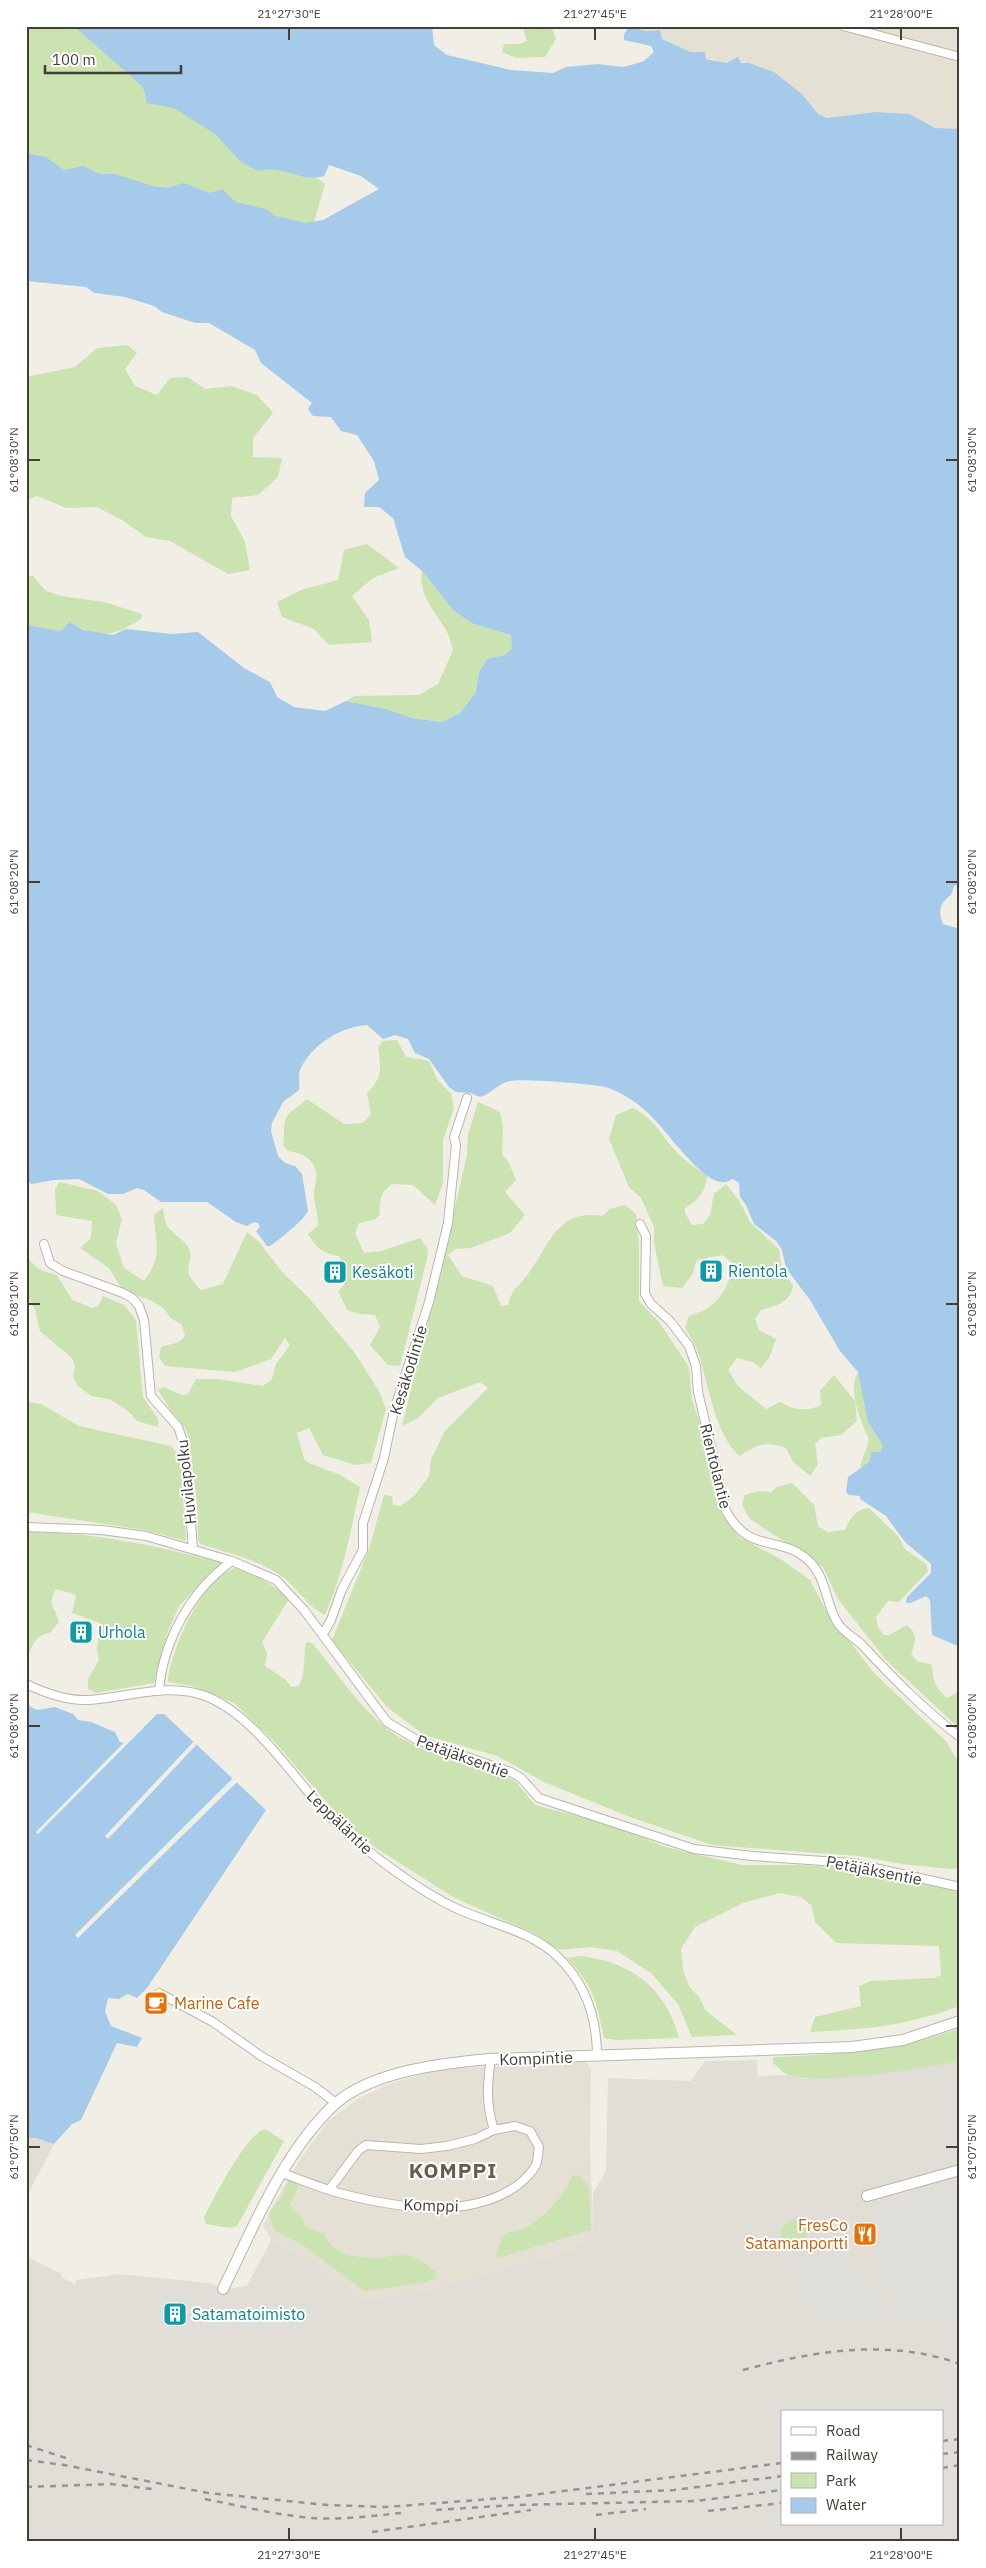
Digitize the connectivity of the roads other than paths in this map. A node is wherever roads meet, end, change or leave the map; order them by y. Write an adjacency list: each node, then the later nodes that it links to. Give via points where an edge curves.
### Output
1 (843, 26): 2 (street)
2 (960, 57)
3 (467, 1098): 9 (street, Kesäkodintie, via 454,1137 456,1145 448,1223 429,1302 394,1410 384,1458 363,1523 363,1550)
4 (640, 1224): 12 (street, Rientolantie, via 646,1236 645,1294 689,1346 726,1511 731,1521 742,1534 790,1550 808,1560 819,1574 840,1626 910,1695)
5 (44, 1244): 7 (street, Huvilapolku, via 50,1263 62,1271 123,1293 138,1306 144,1320 151,1396 178,1427 185,1447)
6 (26, 1527): 7 (street, Petäjäksentie, via 120,1532)
7 (193, 1549): 8 (street, Petäjäksentie)
8 (232, 1561): 9 (street, Petäjäksentie, via 276,1580); 11 (street, via 210,1578 174,1633)
9 (322, 1634): 13 (street, Petäjäksentie, via 387,1722 417,1740 511,1772 539,1798 694,1849 852,1863)
10 (26, 1684): 11 (street, Leppäläntie, via 71,1699 88,1700)
11 (159, 1691): 16 (street, Leppäläntie, via 195,1693 221,1704 256,1734 342,1828 380,1860 445,1903 529,1938 557,1956 582,1985 588,1999)
12 (960, 1737)
13 (960, 1887)
14 (159, 1993): 18 (street, via 213,2022)
15 (960, 2021): 16 (street, Kompintie, via 903,2040 862,2047)
16 (597, 2056): 17 (street, Kompintie)
17 (490, 2059): 18 (street, Kompintie, via 419,2068 364,2087); 19 (street, via 487,2090)
18 (336, 2103): 21 (street, Kompintie)
19 (494, 2130): 22 (street, Komppi, via 447,2146 421,2149 366,2145); 22 (street, Komppi, via 515,2126 530,2131 539,2147 536,2165 526,2178 500,2196 455,2208 390,2203)
20 (960, 2170): 23 (street)
21 (282, 2173): 22 (street, Komppi); 24 (street, Kompintie)
22 (329, 2190)
23 (867, 2196)
24 (223, 2289)

